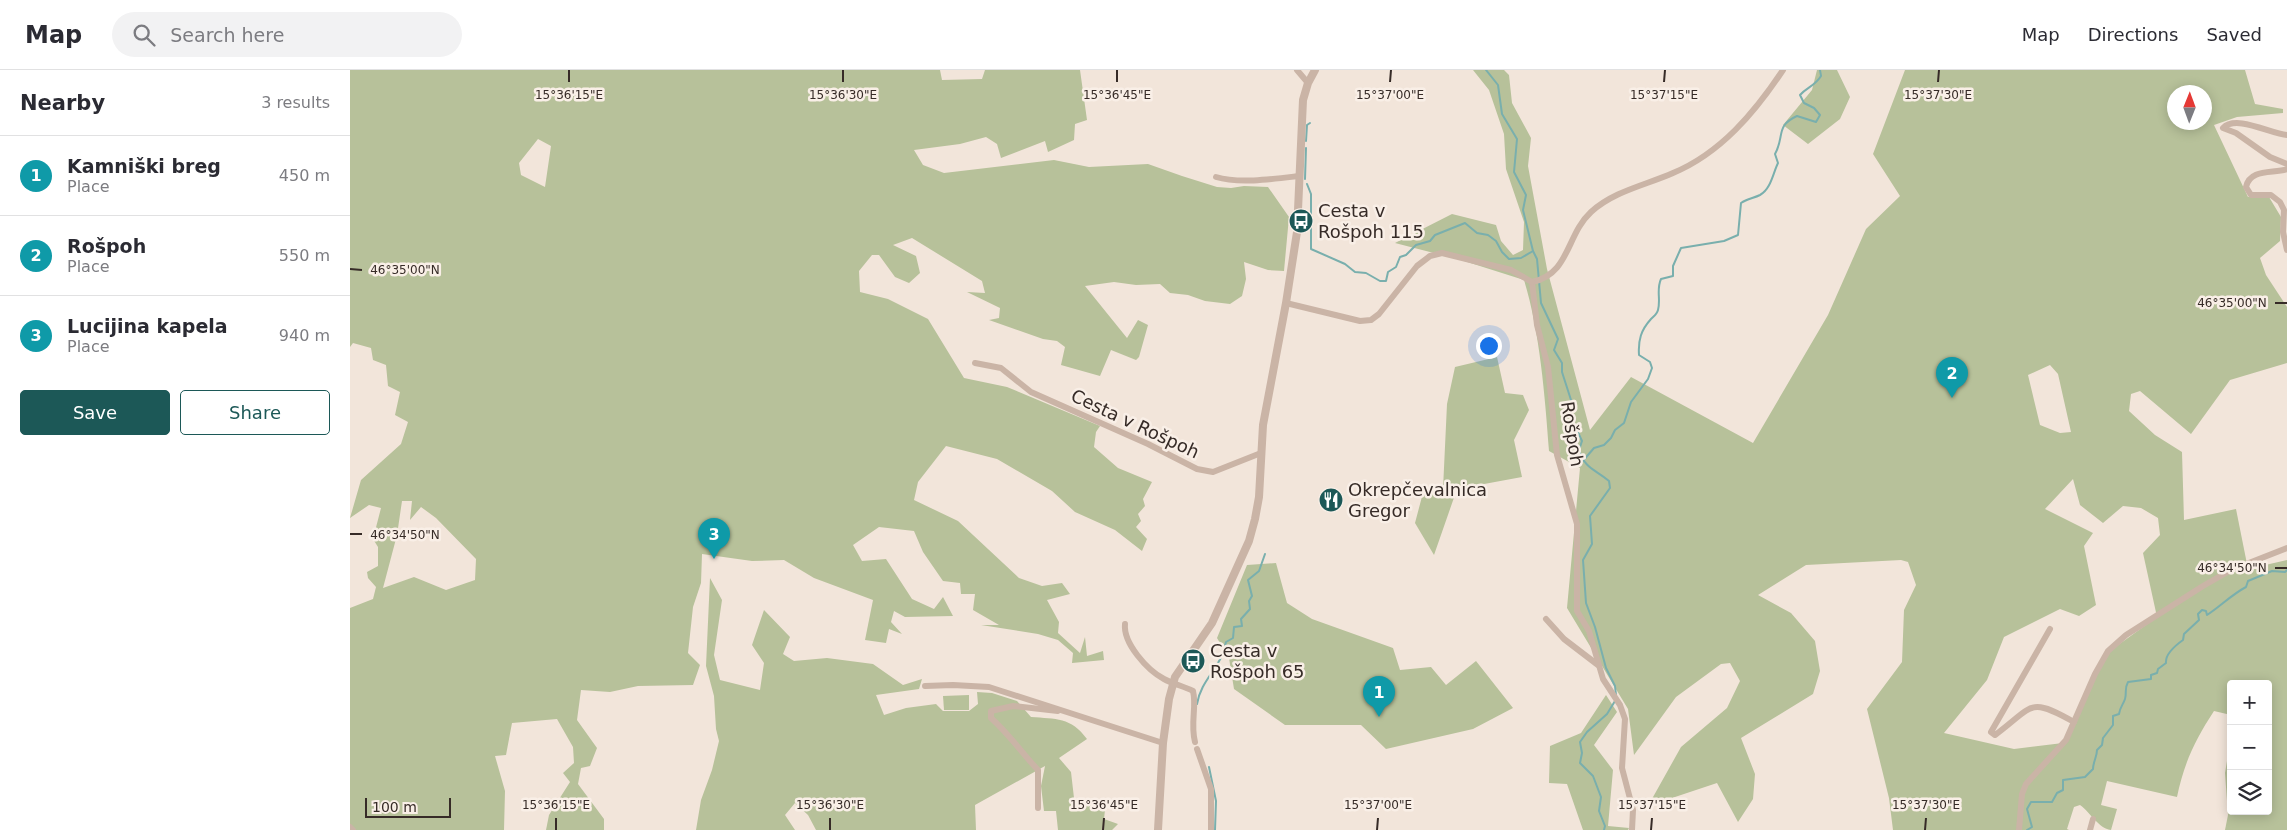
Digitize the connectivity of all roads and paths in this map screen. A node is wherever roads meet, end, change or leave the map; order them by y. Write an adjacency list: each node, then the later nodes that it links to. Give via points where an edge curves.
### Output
1 (1297, 70): 4 (street)
2 (1315, 70): 4 (street)
3 (1783, 70): 11 (street, via 1746,119 1714,148 1675,172 1620,193 1591,213 1576,232 1558,267 1550,276)
4 (1308, 83): 8 (street, via 1303,100)
5 (2287, 135): 6 (street, via 2250,124 2223,128)
6 (2287, 164)
7 (2287, 168): 10 (street, via 2254,176 2246,187 2251,195 2271,195 2280,202 2284,210 2282,232)
8 (1299, 176): 9 (street, via 1243,181); 12 (street, via 1297,232)
9 (1216, 177)
10 (2287, 250)
11 (1537, 281): 12 (street, via 1511,270 1442,253 1430,256 1417,266 1371,320 1360,321); 19 (street, Rošpoh, via 1537,325 1548,367 1557,455 1577,524 1578,611 1589,631)
12 (1286, 303): 14 (street, via 1269,386)
13 (975, 363): 14 (street, Cesta v Rošpoh, via 1001,368 1031,392 1206,472)
14 (1262, 453): 20 (street, via 1260,497 1248,541 1212,623)
15 (2287, 548): 23 (street, via 2224,574 2115,644 2102,660)
16 (1546, 619): 19 (street, via 1564,639)
17 (1125, 624): 20 (street, via 1124,633 1146,664 1156,674)
18 (2050, 629): 23 (street, via 1991,732 1995,735 2028,709 2038,706 2049,708)
19 (1598, 666): 31 (street, Rošpoh, via 1625,719 1622,768 1633,810)
20 (1174, 683): 24 (street); 30 (street, via 1193,691 1195,698 1192,728 1211,789)
21 (926, 686): 22 (street, via 989,687)
22 (1064, 711): 24 (street); 25 (street, via 1012,706 991,711 991,718 1038,770)
23 (2074, 722): 32 (street, via 2066,740 2026,784)
24 (1163, 743): 29 (street)
25 (1038, 808)
26 (2093, 819): 33 (street)
27 (350, 827): 28 (street)
28 (353, 830)
29 (1158, 830)
30 (1211, 830)
31 (1632, 830)
32 (2019, 830)
33 (2090, 830)

